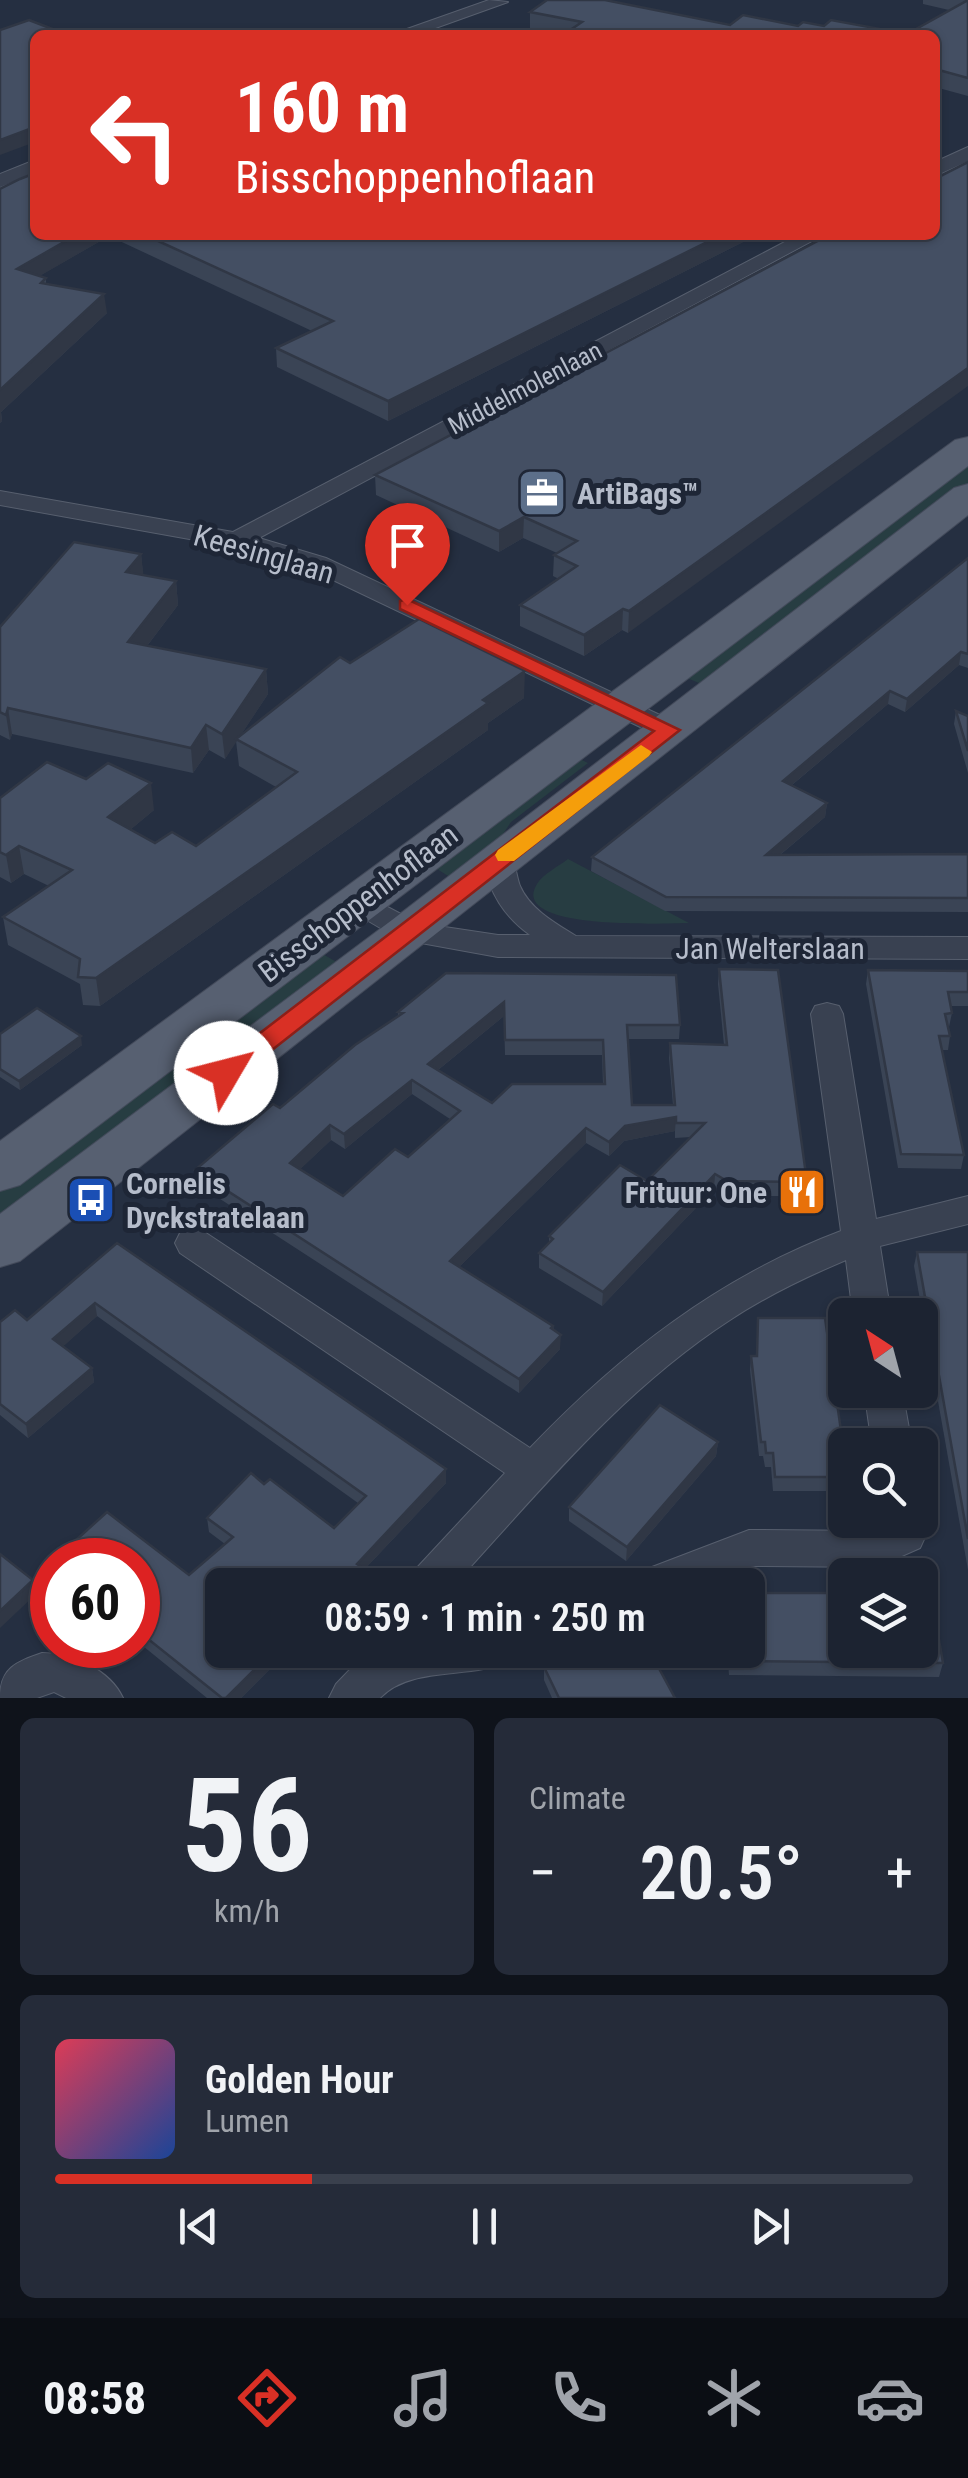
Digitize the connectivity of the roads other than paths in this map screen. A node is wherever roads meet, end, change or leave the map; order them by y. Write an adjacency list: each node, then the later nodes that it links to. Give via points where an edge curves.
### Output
1 (500, 2): 2 (street)
2 (415, 30)
3 (940, 144): 4 (street)
4 (968, 152): 5 (street)
5 (940, 167)
6 (30, 168): 7 (street)
7 (0, 181)
8 (804, 240): 12 (street, Middelmolenlaan)
9 (968, 448): 13 (main road, Bisschoppenhoflaan)
10 (968, 496): 14 (main road, Bisschoppenhoflaan)
11 (0, 498): 12 (street, Keesinglaan)
12 (236, 540): 13 (street, Keesinglaan, via 317,564)
13 (620, 708): 14 (street); 16 (main road, Bisschoppenhoflaan)
14 (669, 730): 15 (main road, Bisschoppenhoflaan)
15 (499, 861): 17 (main road, Bisschoppenhoflaan); 18 (street, via 513,904)
16 (359, 902): 17 (street, Jan Welterslaan); 21 (main road, Bisschoppenhoflaan)
17 (410, 932): 18 (street, Jan Welterslaan, via 498,946); 25 (main road, Bisschoppenhoflaan)
18 (572, 947): 19 (street, Jan Welterslaan)
19 (968, 948)
20 (827, 1014): 23 (street)
21 (0, 1170)
22 (968, 1210): 23 (street)
23 (860, 1238): 26 (street); 27 (street, via 786,1266 662,1344 607,1391)
24 (193, 1243): 27 (street)
25 (0, 1245)
26 (869, 1298)
27 (533, 1471): 29 (street)
28 (900, 1538): 30 (street, via 877,1549 749,1548)
29 (444, 1568)
30 (698, 1568)
31 (376, 1668): 34 (street)
32 (10, 1698): 33 (street, via 21,1682 48,1670 75,1678)
33 (101, 1698)
34 (350, 1698)

